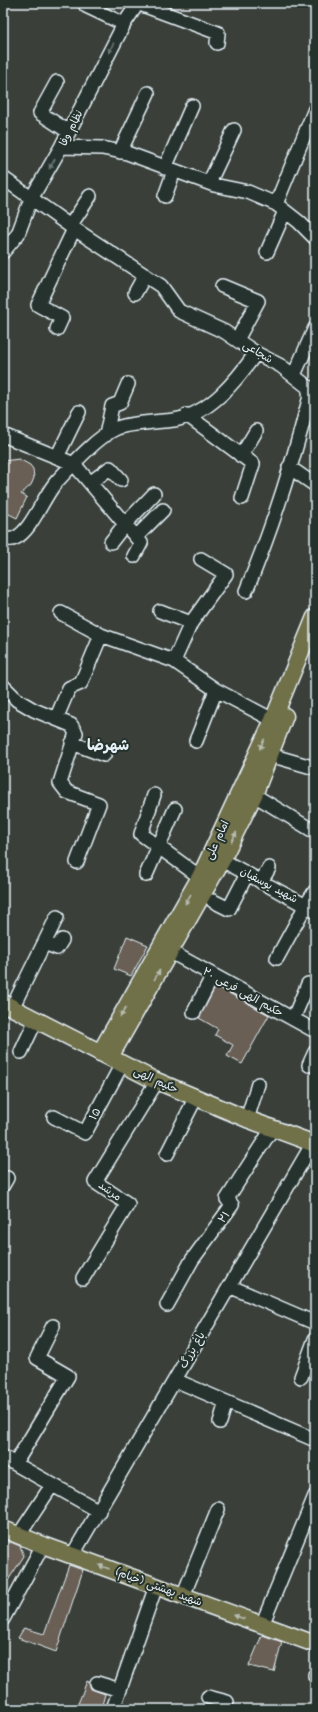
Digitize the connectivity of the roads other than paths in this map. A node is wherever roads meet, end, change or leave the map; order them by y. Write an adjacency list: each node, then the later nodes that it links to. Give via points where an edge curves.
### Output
1 (137, 3): 3 (street, نظام وفا); 4 (street, via 218,33)
2 (86, 6): 3 (street)
3 (124, 24): 10 (street, نظام وفا, one-way to 10)
4 (217, 43)
5 (57, 82): 10 (street, via 40,113)
6 (148, 94): 12 (street)
7 (192, 106): 13 (street)
8 (315, 109): 19 (street)
9 (234, 130): 15 (street)
10 (69, 132): 11 (street, نظام وفا)
11 (61, 147): 12 (street, via 102,148); 18 (street, نظام وفا, one-way to 18)
12 (120, 152): 13 (street)
13 (170, 169): 15 (street); 17 (street)
14 (3, 178): 18 (street, شجاعی)
15 (209, 183): 19 (street, via 248,192)
16 (90, 196): 20 (street)
17 (165, 196)
18 (31, 199): 20 (street, شجاعی); 22 (street, نظام وفا, via 18,234)
19 (280, 208): 21 (street); 23 (street)
20 (72, 228): 24 (street, شجاعی); 28 (street, via 38,305 62,318)
21 (315, 238)
22 (3, 252)
23 (267, 252)
24 (145, 275): 26 (street); 29 (street, شجاعی, via 161,286 179,311)
25 (222, 286): 29 (street, via 258,301)
26 (135, 292)
27 (315, 328): 31 (street)
28 (57, 329)
29 (237, 340): 30 (street, شجاعی)
30 (256, 353): 31 (street, شجاعی); 35 (street, via 224,392 200,410)
31 (294, 375): 33 (street, شجاعی)
32 (128, 384): 39 (street, via 120,403 112,406)
33 (312, 386): 36 (street, شجاعی)
34 (79, 412): 41 (street)
35 (187, 415): 39 (street, via 117,428); 40 (street)
36 (310, 419): 43 (street, شجاعی)
37 (256, 431): 40 (street)
38 (3, 435): 41 (street)
39 (106, 435): 42 (street)
40 (241, 456): 48 (street, via 253,464)
41 (57, 457): 42 (street)
42 (74, 464): 45 (street); 52 (street, via 56,482 25,531 14,538)
43 (289, 467): 46 (street); 56 (street, شجاعی, via 261,556)
44 (121, 480): 45 (street, via 110,468)
45 (90, 483): 50 (street)
46 (315, 485)
47 (154, 494): 50 (street)
48 (242, 498)
49 (163, 510): 51 (street)
50 (125, 524): 51 (street); 53 (street)
51 (136, 537): 54 (street, via 141,543)
52 (3, 539)
53 (111, 542)
54 (134, 556)
55 (202, 559): 60 (street, via 226,574)
56 (246, 591)
57 (160, 611): 60 (street)
58 (62, 613): 61 (street)
59 (315, 618): 67 (main road, امام علی)
60 (191, 623): 63 (street)
61 (101, 635): 63 (street); 66 (street, via 81,683 70,688)
62 (315, 640): 71 (main road)
63 (174, 661): 65 (street)
64 (3, 686): 66 (street, via 17,700)
65 (216, 690): 67 (street); 68 (street)
66 (56, 719): 69 (street, via 71,725 76,733)
67 (273, 720): 83 (main road, امام علی, one-way to 83)
68 (196, 741)
69 (72, 743): 70 (street); 79 (street, via 60,783 67,792 99,804)
70 (104, 755)
71 (270, 755): 72 (street); 74 (main road)
72 (315, 768)
73 (154, 795): 77 (street, via 141,834)
74 (254, 795): 76 (street); 78 (main road, one-way to 74)
75 (175, 809): 77 (street)
76 (315, 832)
77 (159, 847): 82 (street); 83 (street)
78 (222, 860): 81 (street, شهید یوسفیان); 91 (main road)
79 (77, 862)
80 (269, 868): 84 (street)
81 (247, 874): 84 (street, شهید یوسفیان); 86 (street, via 229,909)
82 (146, 875)
83 (200, 877): 102 (main road, امام علی, one-way to 102)
84 (261, 882): 87 (street, شهید یوسفیان)
85 (315, 891): 87 (street)
86 (213, 901)
87 (310, 908): 92 (street)
88 (57, 917): 90 (street)
89 (62, 940): 90 (street, via 56,948)
90 (44, 943): 95 (street)
91 (171, 952): 93 (street, حکیم الهی فرعی ۲۰); 102 (main road, one-way to 91)
92 (277, 958)
93 (213, 975): 96 (street); 97 (street, حکیم الهی فرعی ۲۰)
94 (308, 984): 97 (street)
95 (8, 1005): 98 (main road, حکیم الهی)
96 (194, 1012)
97 (293, 1019): 99 (street, حکیم الهی فرعی ۲۰)
98 (36, 1020): 100 (street); 102 (main road, حکیم الهی)
99 (315, 1032)
100 (21, 1052)
101 (315, 1052): 103 (street)
102 (111, 1058): 104 (main road, حکیم الهی); 107 (street, ۱۵, via 85,1133)
103 (309, 1065)
104 (157, 1081): 106 (main road, حکیم الهی); 112 (street, مرشد, via 95,1182 128,1204)
105 (258, 1084): 108 (street)
106 (196, 1098): 108 (main road, حکیم الهی); 111 (street)
107 (54, 1117)
108 (247, 1119): 109 (main road, حکیم الهی)
109 (272, 1128): 110 (main road, حکیم الهی); 114 (street, ۲۱, via 227,1199 232,1205 192,1260)
110 (314, 1144): 113 (street, باغ بزرگ)
111 (167, 1154)
112 (82, 1278)
113 (230, 1286): 115 (street); 119 (street, باغ بزرگ)
114 (167, 1306)
115 (315, 1322)
116 (53, 1326): 124 (street, via 37,1358 68,1376)
117 (315, 1339): 118 (street)
118 (301, 1377)
119 (175, 1380): 120 (street); 127 (street, باغ بزرگ)
120 (226, 1402): 121 (street); 122 (street)
121 (220, 1422)
122 (315, 1440)
123 (3, 1457): 124 (street)
124 (15, 1464): 125 (street)
125 (52, 1485): 127 (street); 130 (street)
126 (315, 1496): 136 (street)
127 (99, 1510): 132 (street, باغ بزرگ)
128 (218, 1510): 134 (street)
129 (3, 1529): 130 (main road, شهید بهشتی (خیام))
130 (19, 1535): 131 (main road, شهید بهشتی (خیام))
131 (43, 1545): 132 (main road, شهید بهشتی (خیام)); 135 (street)
132 (72, 1556): 133 (main road, شهید بهشتی (خیام), one-way to 132)
133 (156, 1586): 134 (main road, شهید بهشتی (خیام)); 139 (street)
134 (183, 1596): 136 (main road, شهید بهشتی (خیام), one-way to 134)
135 (3, 1619)
136 (262, 1625): 137 (main road, شهید بهشتی (خیام))
137 (315, 1644)
138 (97, 1683): 139 (street)
139 (120, 1690): 141 (street)
140 (208, 1697): 142 (street, via 227,1702)
141 (113, 1709)
142 (224, 1709)

